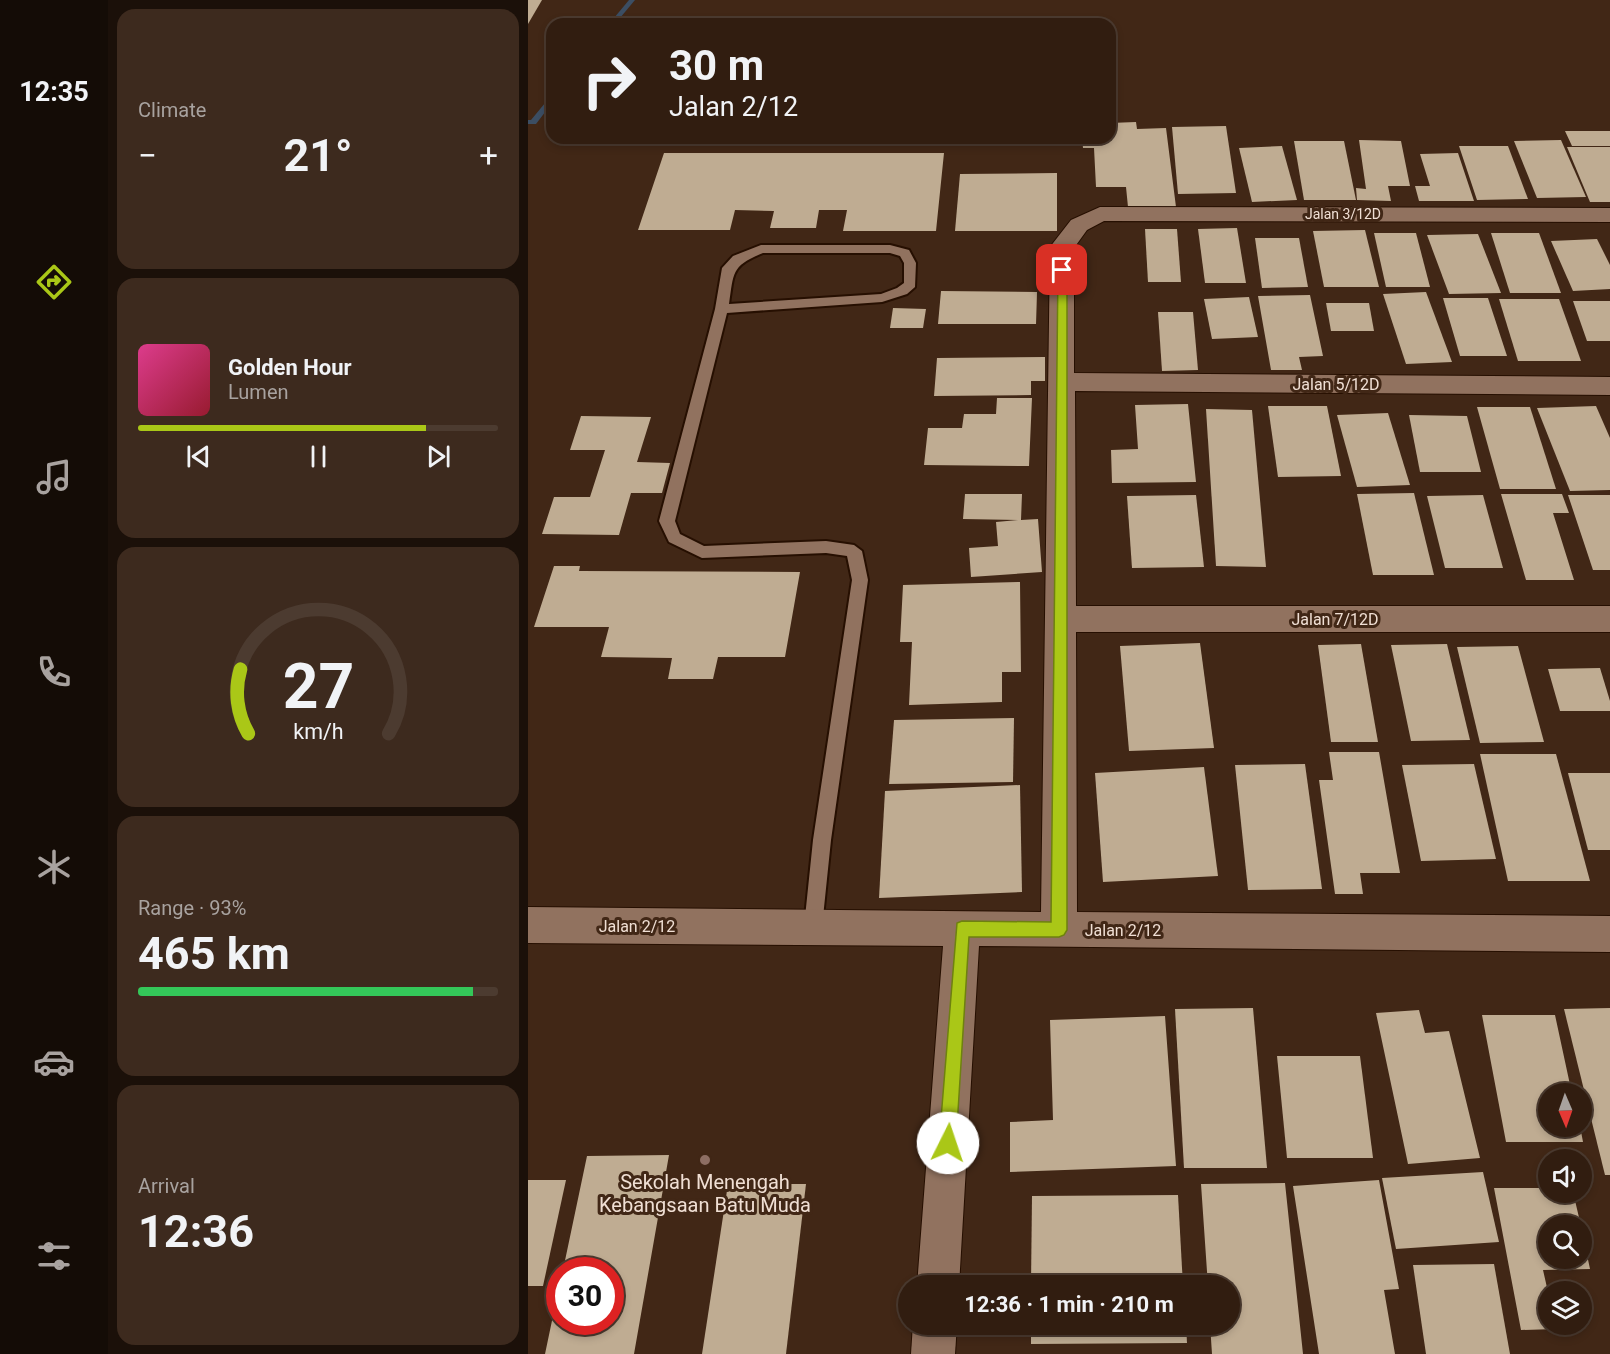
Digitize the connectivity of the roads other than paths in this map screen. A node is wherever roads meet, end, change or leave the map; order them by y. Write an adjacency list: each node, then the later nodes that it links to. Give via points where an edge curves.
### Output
1 (1610, 215): 3 (street, Jalan 3/12D, via 1100,214 1079,225 1062,247)
2 (722, 309): 2 (lane, via 728,268 737,259 761,249 890,249 905,253 909,263 910,284 882,298); 8 (lane, via 667,521 674,538 702,552 826,547 854,551 860,580)
3 (1062, 382): 4 (street, Jalan 5/12D); 5 (street)
4 (1610, 386)
5 (1060, 619): 6 (street, Jalan 7/12D); 10 (street)
6 (1610, 619)
7 (528, 925): 8 (street, Jalan 2/12)
8 (813, 927): 9 (street, Jalan 2/12)
9 (962, 929): 10 (street, Jalan 2/12); 12 (street)
10 (1059, 930): 11 (street, Jalan 2/12)
11 (1610, 934)
12 (939, 1275)
13 (934, 1335): 14 (street)
14 (933, 1354)

